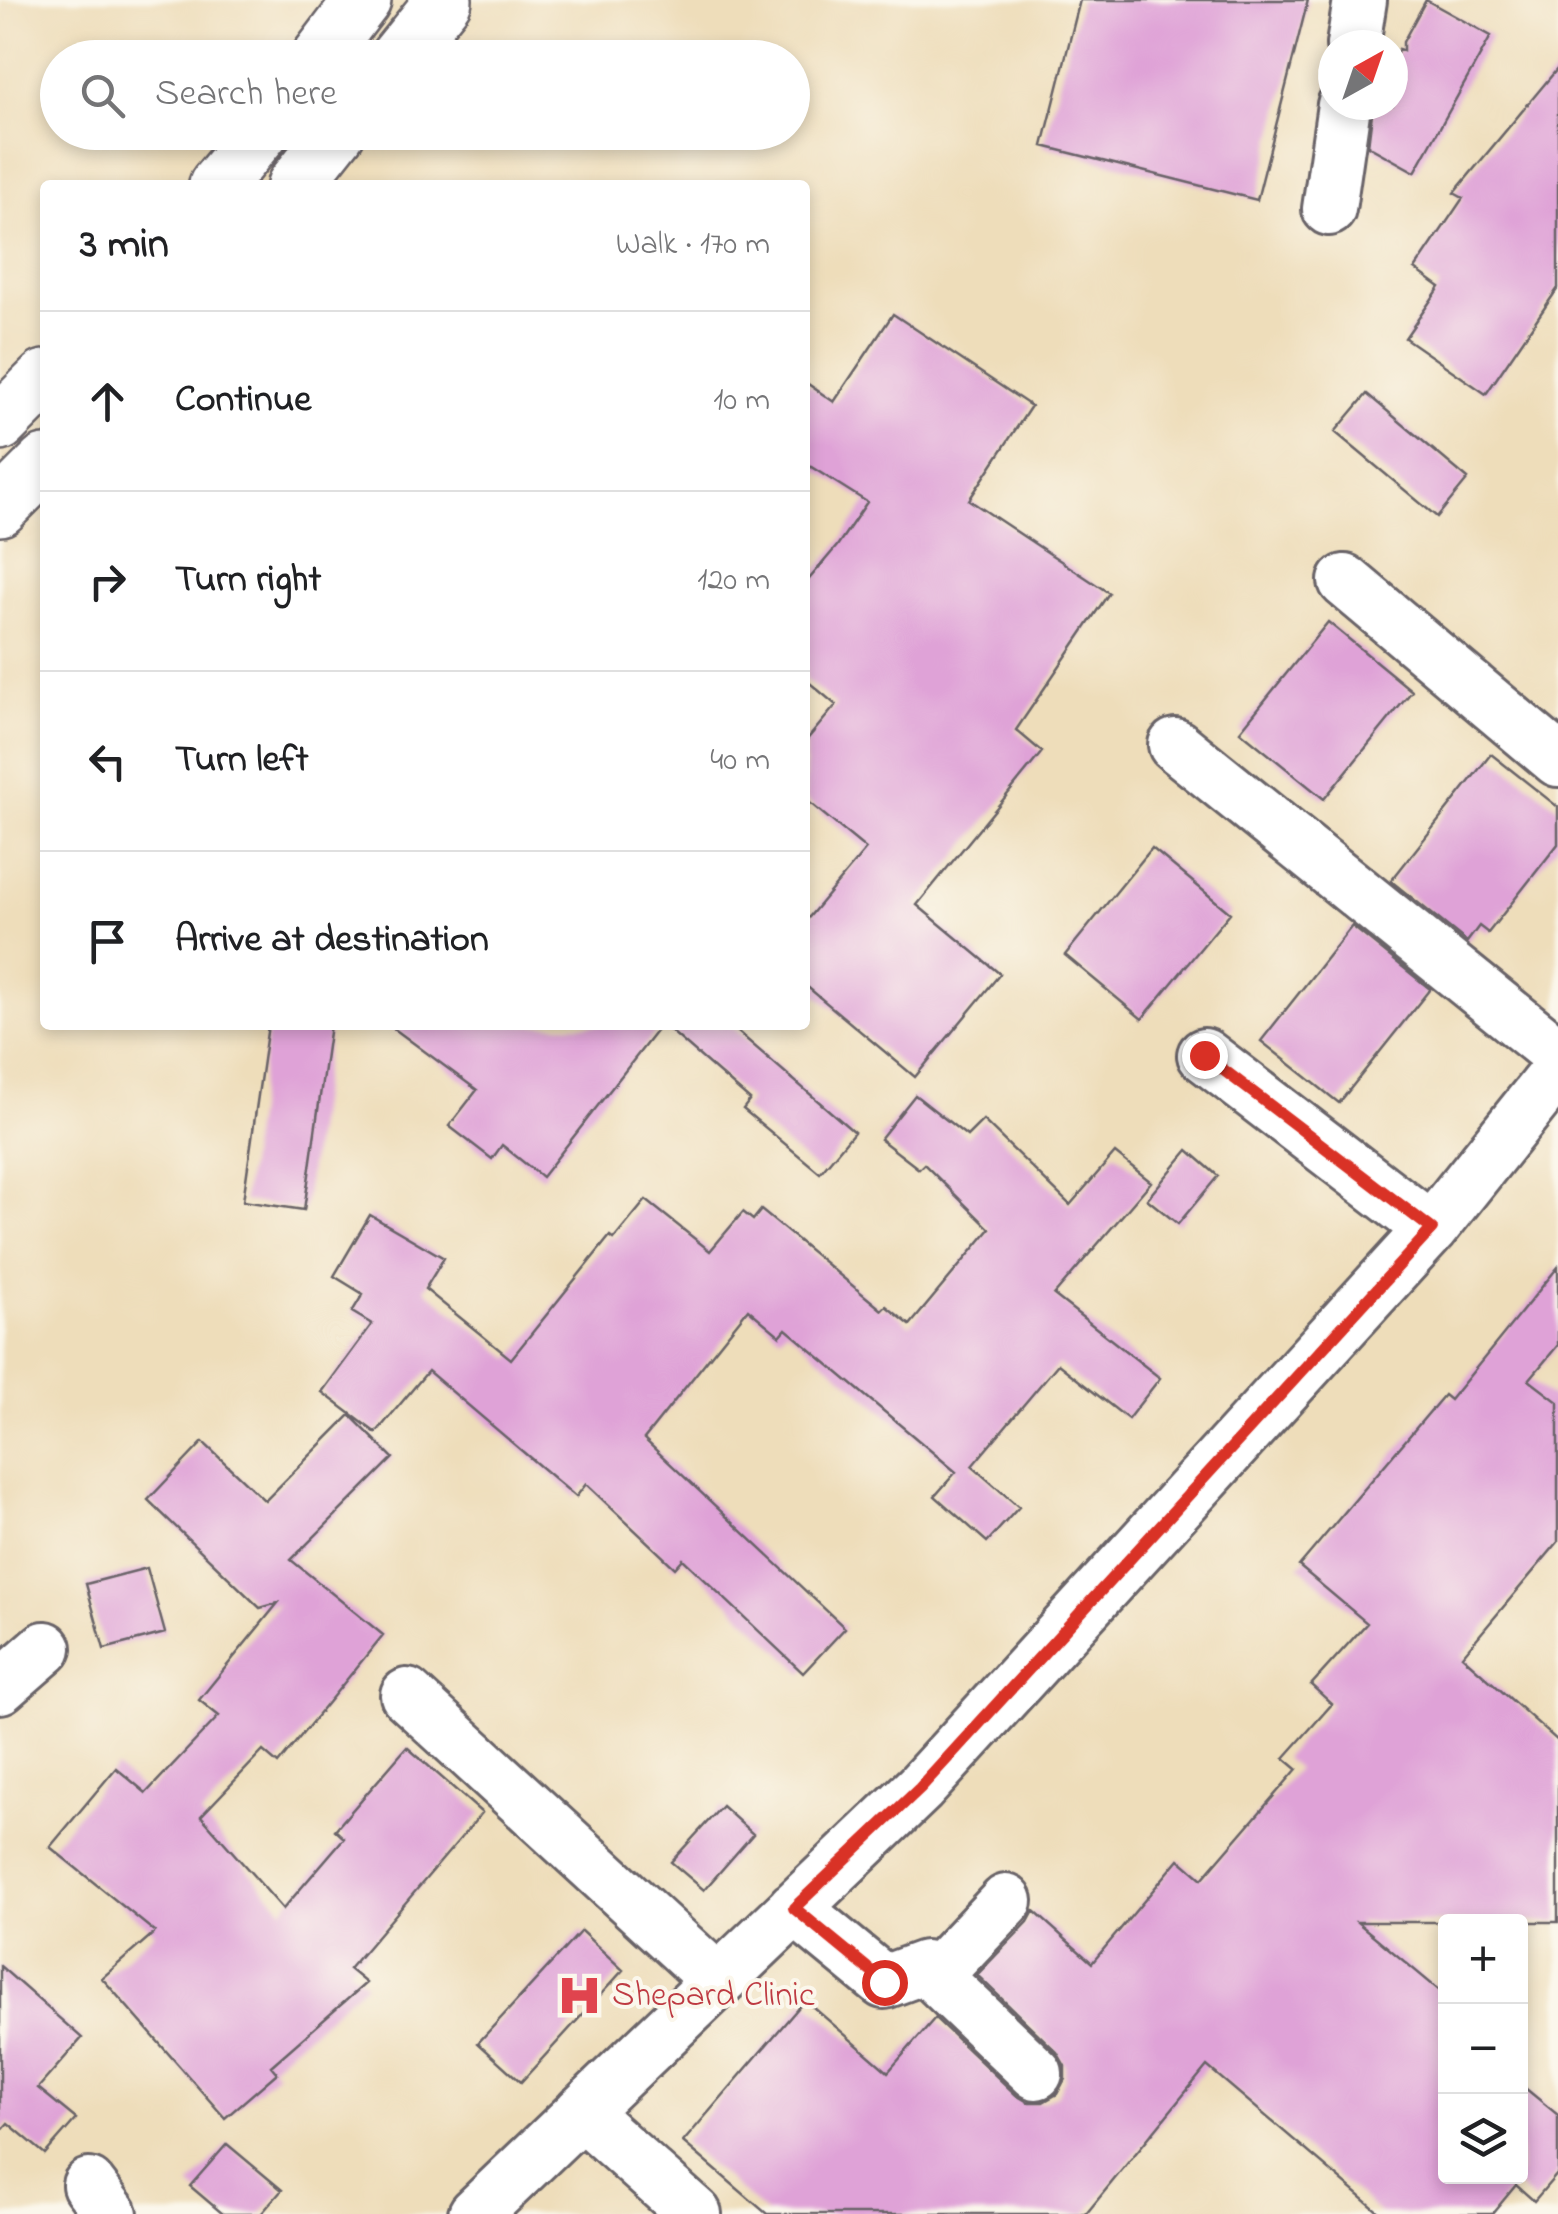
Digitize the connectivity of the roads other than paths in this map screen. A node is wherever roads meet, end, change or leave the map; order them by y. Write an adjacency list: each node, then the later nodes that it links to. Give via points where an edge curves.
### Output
1 (363, 0): 5 (main road)
2 (444, 0): 6 (main road)
3 (1360, 0): 4 (street)
4 (1355, 30)
5 (333, 40)
6 (412, 40)
7 (1342, 120): 12 (street)
8 (247, 150): 10 (main road)
9 (323, 150): 11 (main road)
10 (221, 180)
11 (299, 180)
12 (1328, 209)
13 (40, 383): 14 (main road)
14 (0, 423)
15 (40, 468): 16 (main road)
16 (0, 508)
17 (1345, 581): 19 (street)
18 (1174, 745): 20 (street)
19 (1558, 760)
20 (1558, 1054)
21 (1204, 1055): 23 (street)
22 (1558, 1070): 23 (street)
23 (1432, 1229): 28 (street, via 920,1788)
24 (45, 1648): 25 (street)
25 (0, 1686)
26 (407, 1695): 30 (street)
27 (1006, 1901): 29 (street)
28 (794, 1908): 29 (street, via 884,1982 925,1967); 30 (street)
29 (935, 1976): 31 (street)
30 (718, 1980): 32 (street)
31 (1036, 2074)
32 (581, 2112): 33 (street); 34 (street)
33 (475, 2214)
34 (695, 2214)

